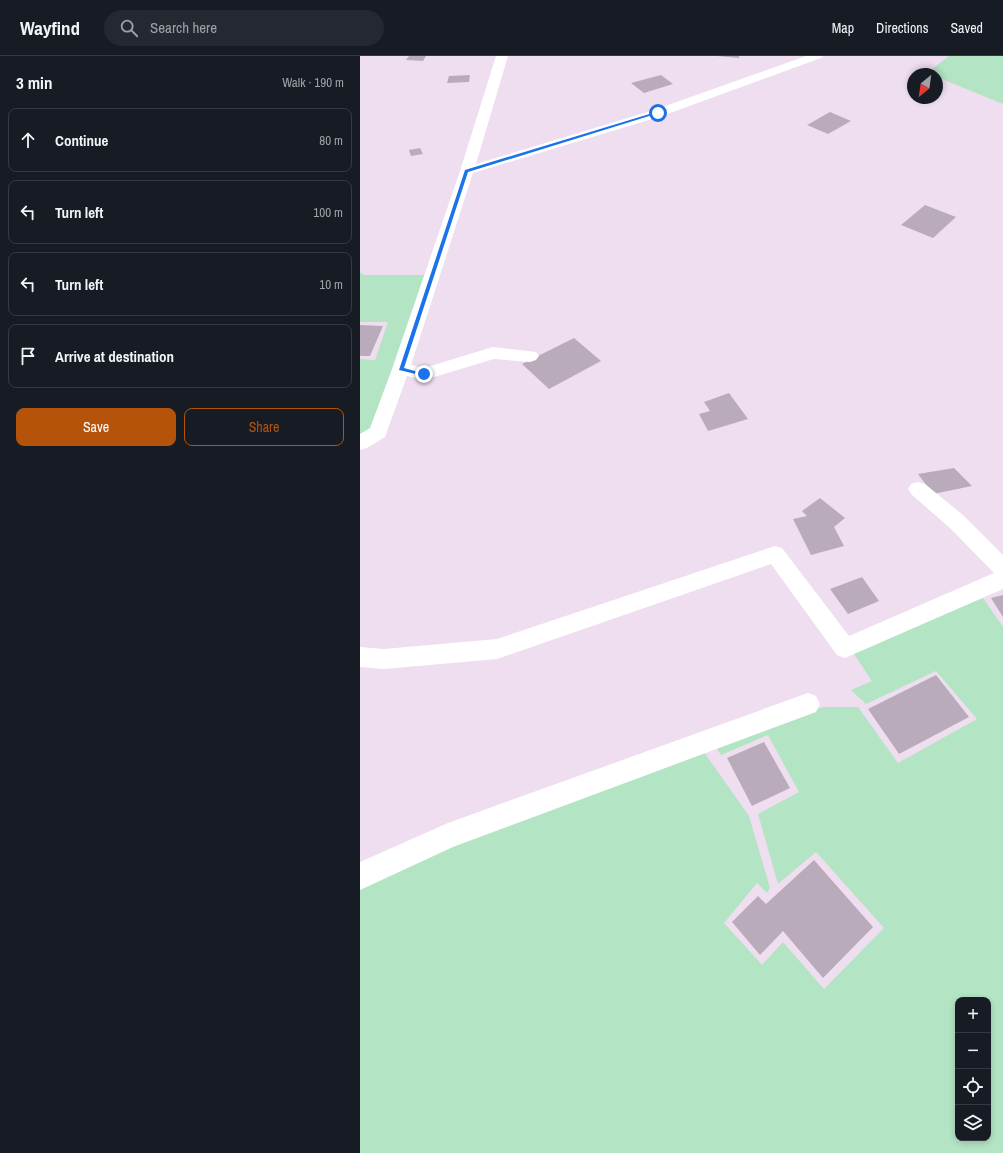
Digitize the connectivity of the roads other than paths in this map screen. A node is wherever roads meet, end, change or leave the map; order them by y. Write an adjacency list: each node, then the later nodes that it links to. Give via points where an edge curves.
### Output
1 (502, 56): 3 (street)
2 (817, 56): 3 (street, via 658,113)
3 (467, 171): 5 (street)
4 (530, 356): 5 (street, via 493,352 424,374)
5 (401, 369): 6 (street, via 378,432)
6 (360, 443)
7 (918, 489): 8 (street, via 957,522)
8 (1003, 569)
9 (1003, 579): 10 (street, via 845,648 775,554 497,649 384,659)
10 (360, 657)
11 (808, 704): 12 (street, via 448,836)
12 (360, 876)

